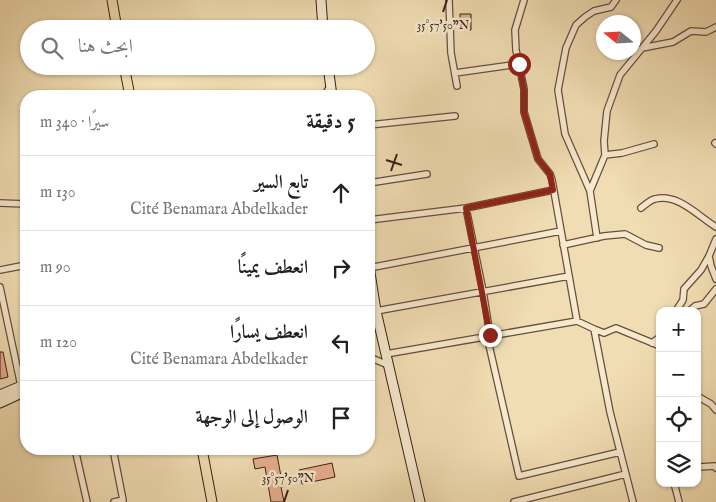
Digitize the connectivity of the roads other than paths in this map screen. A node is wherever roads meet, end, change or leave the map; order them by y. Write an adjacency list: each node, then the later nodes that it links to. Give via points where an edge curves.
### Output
1 (112, 0): 7 (main road)
2 (322, 0): 8 (street)
3 (449, 0): 12 (street)
4 (524, 0): 11 (street, via 515,30)
5 (616, 0): 27 (street, via 611,7 594,11 576,25 566,48 558,90 565,134)
6 (677, 0): 10 (street)
7 (115, 20)
8 (323, 20)
9 (716, 27): 10 (street, via 706,32 691,31 674,42)
10 (642, 48): 23 (street, via 620,74 607,111)
11 (519, 64): 12 (street); 26 (street, via 524,112 538,159 550,174)
12 (455, 73): 16 (street)
13 (126, 75): 17 (main road)
14 (329, 75): 15 (street)
15 (331, 85): 18 (street); 19 (street)
16 (457, 86)
17 (129, 90)
18 (328, 90)
19 (331, 90)
20 (454, 116): 21 (street)
21 (375, 124)
22 (654, 144): 23 (street)
23 (605, 155): 27 (street)
24 (427, 174): 25 (street)
25 (375, 182)
26 (553, 190): 30 (street); 34 (street)
27 (590, 191): 35 (street)
28 (0, 203): 29 (street)
29 (20, 206)
30 (466, 208): 32 (street); 38 (street)
31 (641, 208): 33 (street, via 654,199 669,199)
32 (375, 219)
33 (716, 227)
34 (561, 231): 37 (street); 38 (street)
35 (597, 238): 37 (street); 39 (street, via 625,234)
36 (716, 239): 40 (street)
37 (563, 245): 44 (street)
38 (474, 248): 41 (street); 48 (street)
39 (659, 248)
40 (709, 256): 45 (street); 50 (street, via 697,276 684,289)
41 (375, 265)
42 (20, 266): 43 (street)
43 (0, 270)
44 (569, 276): 48 (street); 53 (street)
45 (716, 279)
46 (0, 287): 62 (street)
47 (716, 289): 51 (street, via 704,304)
48 (483, 291): 52 (street); 55 (street)
49 (375, 305): 52 (street)
50 (679, 307)
51 (694, 307)
52 (376, 311): 59 (street)
53 (577, 321): 54 (street); 55 (street)
54 (594, 329): 57 (street, via 604,333 616,328); 69 (street)
55 (490, 335): 59 (street); 69 (street, via 489,345 519,476)
56 (656, 340): 57 (street)
57 (652, 343): 58 (street)
58 (656, 344)
59 (386, 354): 61 (street)
60 (375, 360): 61 (street)
61 (388, 365): 81 (street)
62 (20, 367)
63 (20, 389): 65 (street)
64 (20, 390): 67 (street)
65 (0, 395)
66 (699, 397): 68 (street)
67 (0, 403)
68 (716, 410)
69 (620, 452): 75 (street)
70 (76, 455): 78 (street)
71 (114, 455): 79 (street, via 124,500)
72 (203, 455): 80 (main road)
73 (701, 467): 74 (street)
74 (716, 468)
75 (626, 474): 77 (street); 83 (street)
76 (675, 487): 84 (street)
77 (527, 500): 82 (street)
78 (86, 502)
79 (114, 502)
80 (212, 502)
81 (420, 502)
82 (514, 502)
83 (633, 502)
84 (679, 502)

